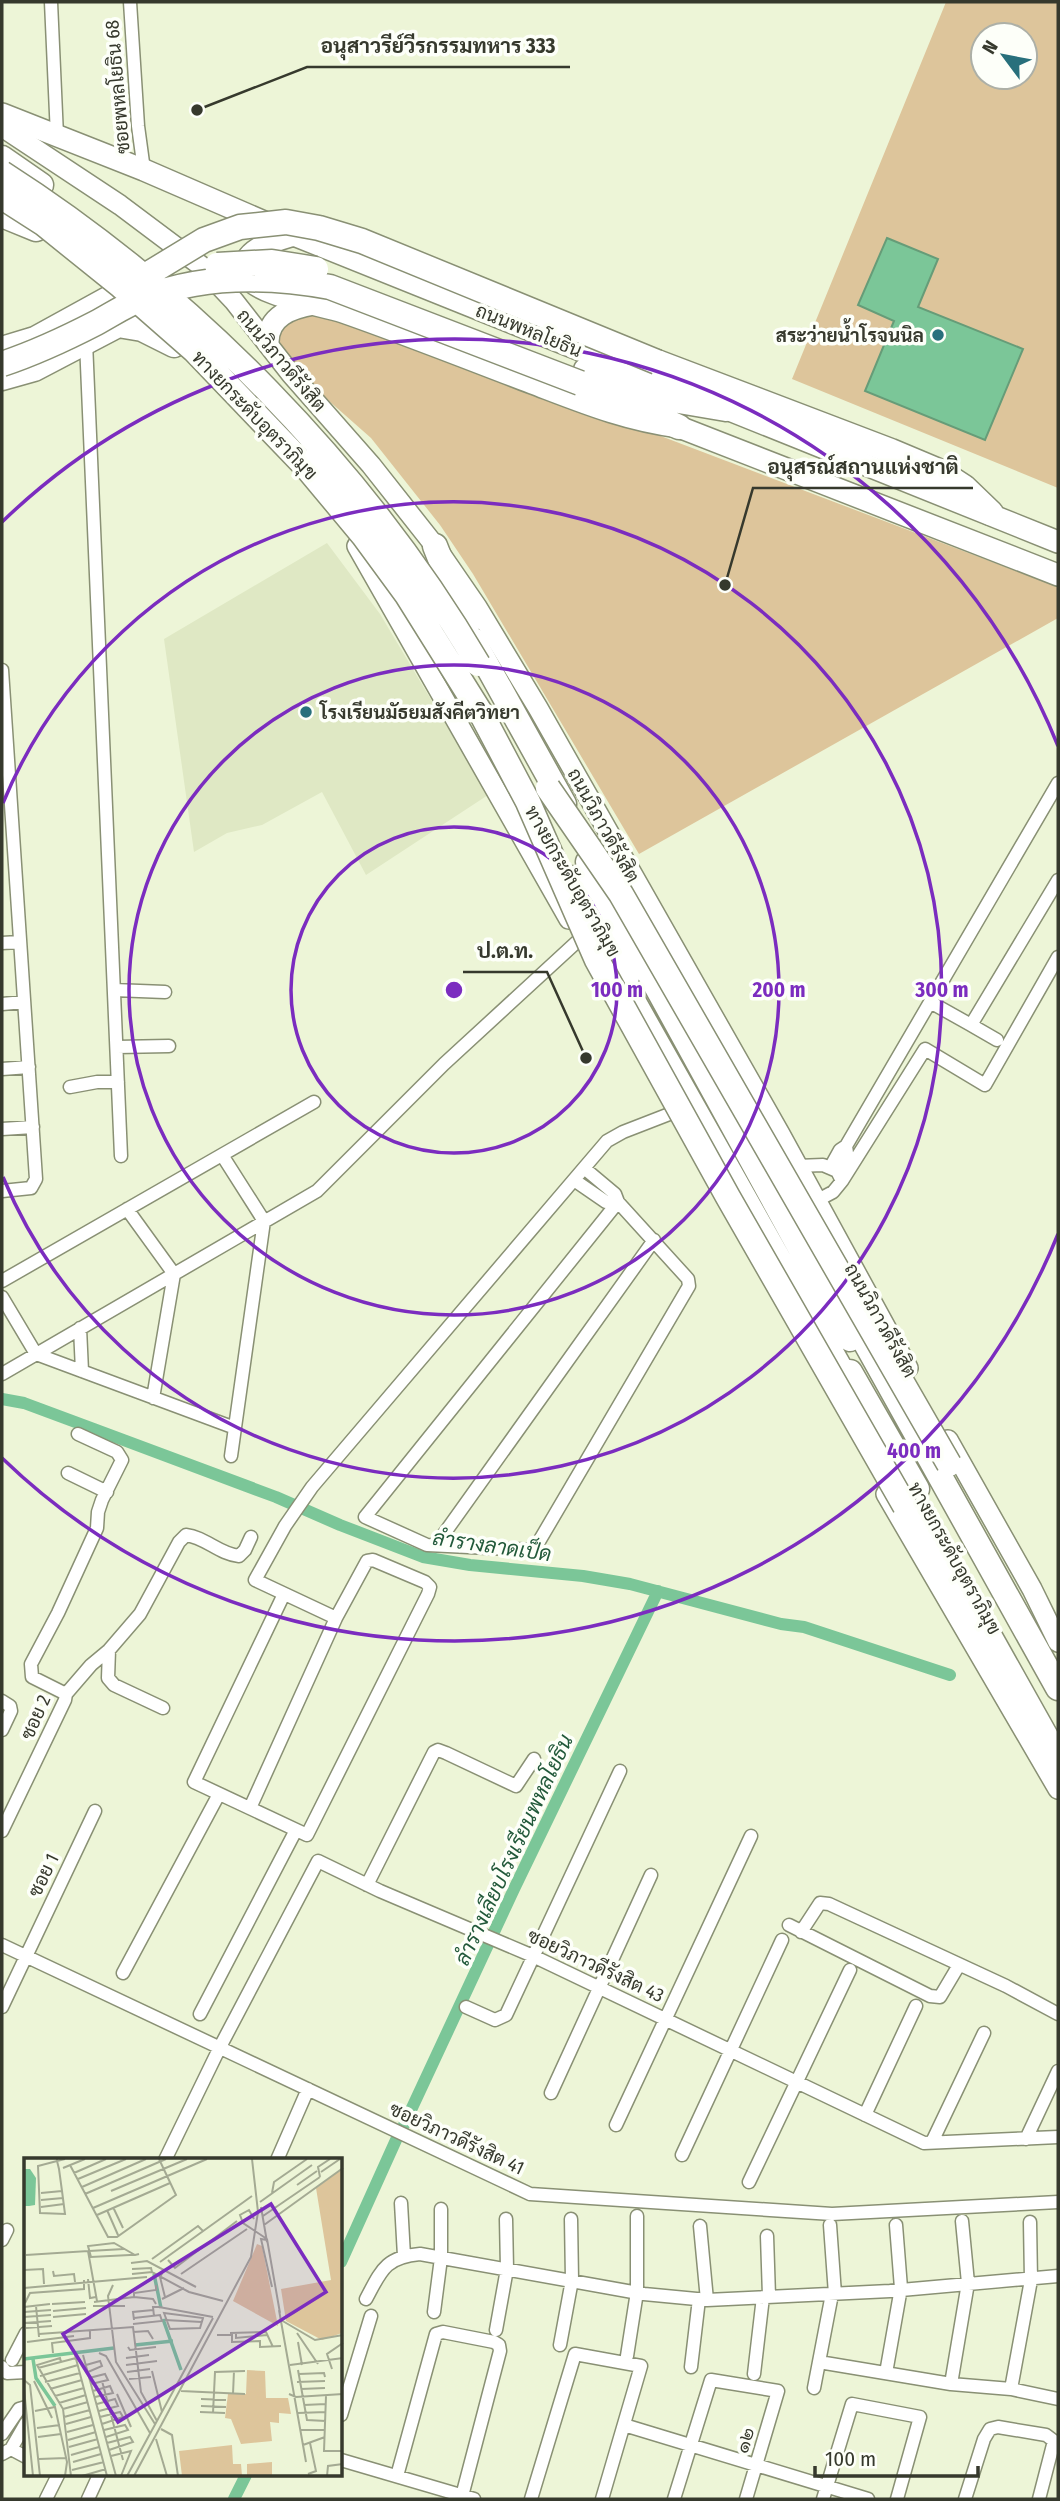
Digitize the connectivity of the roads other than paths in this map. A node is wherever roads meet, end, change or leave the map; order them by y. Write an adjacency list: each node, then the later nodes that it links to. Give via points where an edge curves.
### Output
1 (51, 2): 5 (street)
2 (130, 2): 7 (street, ซอยพหลโยธิน 68)
3 (2, 114): 5 (main road, ถนนพหลโยธิน)
4 (2, 127): 17 (main road, ถนนวิภาวดีรังสิต, via 190,257)
5 (57, 136): 7 (main road, ถนนพหลโยธิน)
6 (2, 158): 30 (highway, ถนนวิภาวดีรังสิต, via 88,218 166,282 290,399 395,525)
7 (144, 170): 13 (main road, ถนนพหลโยธิน)
8 (2, 173): 35 (highway, ทางยกระดับอุตราภิมุข, bridge, via 89,233 156,287 273,397 328,457 377,516 454,624)
9 (2, 197): 35 (highway, ทางยกระดับอุตราภิมุข, bridge, via 44,224 194,350 308,469 407,595)
10 (2, 205): 12 (highway)
11 (2, 215): 12 (highway)
12 (36, 229): 18 (highway, via 124,298)
13 (294, 235): 15 (main road, via 252,253 245,271 258,286); 23 (main road, ถนนพหลโยธิน)
14 (116, 295): 19 (highway, via 35,339); 21 (highway, bridge, via 209,266 271,262 304,266 340,275); 25 (highway, bridge, via 204,240 240,228 286,222 319,228 362,241 941,472)
15 (316, 304): 17 (main road, via 280,316 268,333); 24 (main road, via 595,408 643,423)
16 (86, 341): 18 (highway, via 118,325 130,325); 22 (highway, via 34,369); 44 (street)
17 (268, 342): 28 (main road, ถนนวิภาวดีรังสิต)
18 (174, 345): 27 (highway, via 289,463)
19 (2, 349)
20 (2, 364): 21 (highway, bridge, via 38,352 144,298 231,279 294,281 330,288)
21 (583, 377): 23 (highway); 24 (highway)
22 (2, 378)
23 (726, 409): 25 (main road, ถนนพหลโยธิน)
24 (679, 427): 29 (main road)
25 (991, 513): 26 (main road, ถนนพหลโยธิน)
26 (1058, 542)
27 (357, 546): 39 (main road); 42 (highway, via 421,629)
28 (435, 546): 30 (highway); 63 (main road, ถนนวิภาวดีรังสิต, via 505,652)
29 (1058, 575)
30 (467, 627): 93 (highway, ถนนวิภาวดีรังสิต)
31 (2, 670): 32 (street)
32 (3, 694): 33 (street)
33 (5, 756): 36 (street)
34 (1058, 783): 47 (street)
35 (538, 795): 92 (highway, bridge, via 621,894); 97 (highway, ทางยกระดับอุตราภิมุข, bridge, via 761,1179); 99 (highway, ทางยกระดับอุตราภิมุข, bridge); 102 (highway, bridge, via 597,960)
36 (7, 819): 37 (street)
37 (8, 879): 40 (street)
38 (1058, 880): 49 (street)
39 (575, 929): 42 (highway); 58 (main road); 71 (street, via 317,1191)
40 (19, 942): 41 (street); 46 (street)
41 (2, 943)
42 (608, 955): 102 (highway)
43 (1058, 957): 65 (street, via 985,1085 925,1049)
44 (114, 990): 45 (street); 52 (street)
45 (164, 992)
46 (24, 1002): 48 (street); 53 (street)
47 (930, 1002): 49 (street); 65 (street, via 840,1150)
48 (2, 1004)
49 (971, 1025): 50 (street)
50 (997, 1040)
51 (169, 1046): 52 (street)
52 (117, 1047): 55 (street)
53 (29, 1067): 54 (street); 59 (street)
54 (2, 1069)
55 (118, 1082): 56 (street); 62 (street)
56 (69, 1087)
57 (314, 1102): 61 (street)
58 (672, 1114): 64 (street, via 607,1141); 102 (main road, via 900,1518)
59 (33, 1127): 60 (street); 67 (street, via 35,1183 32,1188)
60 (2, 1129)
61 (222, 1155): 70 (street); 71 (street)
62 (121, 1156)
63 (797, 1166): 65 (street, via 807,1164); 68 (main road, ถนนวิภาวดีรังสิต)
64 (583, 1168): 66 (street); 69 (street, via 615,1194)
65 (836, 1173): 68 (street, via 833,1192)
66 (574, 1180): 69 (street, via 606,1202); 88 (street, via 299,1505 255,1580)
67 (2, 1191)
68 (816, 1201): 90 (main road, ถนนวิภาวดีรังสิต)
69 (618, 1202): 72 (street); 87 (street, via 365,1517)
70 (127, 1209): 73 (street); 74 (street)
71 (264, 1221): 73 (street); 81 (street)
72 (654, 1240): 87 (street); 87 (street, via 689,1286 534,1549)
73 (174, 1274): 76 (street); 80 (street)
74 (2, 1281)
75 (2, 1297): 77 (street)
76 (80, 1328): 77 (street); 78 (street)
77 (36, 1354): 78 (street); 79 (street)
78 (82, 1371): 80 (street)
79 (2, 1374)
80 (153, 1398): 81 (street)
81 (235, 1428): 83 (street)
82 (78, 1434): 85 (street, via 121,1455)
83 (231, 1457)
84 (68, 1473): 85 (street)
85 (107, 1492): 94 (street, via 98,1511 97,1528 31,1664 32,1677)
86 (251, 1537): 91 (street, ซอย 2, via 239,1556 186,1535 140,1614)
87 (436, 1545)
88 (284, 1594): 89 (street); 103 (street, via 194,1782)
89 (336, 1618): 105 (street); 107 (street, via 367,1561 430,1587 307,1835)
90 (1058, 1642)
91 (109, 1650): 94 (street, ซอย 2); 96 (street, via 108,1678 114,1685)
92 (1058, 1653)
93 (1058, 1688)
94 (66, 1694): 104 (street, ซอย 2)
95 (2, 1701): 98 (street, via 11,1711)
96 (163, 1708)
97 (1058, 1709)
98 (2, 1730)
99 (1058, 1740)
100 (534, 1759): 111 (street, via 516,1786 439,1750 434,1752)
101 (621, 1772): 117 (street)
102 (1056, 1774)
103 (219, 1794): 105 (street); 120 (street)
104 (8, 1804): 108 (street, ซอย 2)
105 (250, 1808): 107 (street)
106 (95, 1811): 116 (street, ซอย 1)
107 (296, 1830): 125 (street)
108 (2, 1831)
109 (751, 1836): 127 (street)
110 (651, 1875): 121 (street)
111 (368, 1885): 117 (street, ซอยวิภาวดีรังสิต 43); 129 (street, ซอยวิภาวดีรังสิต 43, via 318,1861)
112 (789, 1925): 113 (street)
113 (801, 1932): 118 (street, via 815,1907 824,1903); 118 (street, via 930,1996 940,1997)
114 (782, 1940): 130 (street)
115 (2, 1945): 116 (street, ซอยวิภาวดีรังสิต 41)
116 (26, 1955): 123 (street, ซอย 1); 129 (street, ซอยวิภาวดีรังสิต 41)
117 (533, 1956): 121 (street, ซอยวิภาวดีรังสิต 43); 124 (street, via 506,2015 495,2020)
118 (960, 1965): 126 (street)
119 (850, 1970): 132 (street)
120 (123, 1973)
121 (598, 1987): 127 (street, ซอยวิภาวดีรังสิต 43); 134 (street)
122 (916, 2006): 135 (street)
123 (2, 2007)
124 (466, 2007)
125 (200, 2014)
126 (1058, 2014)
127 (666, 2019): 130 (street, ซอยวิภาวดีรังสิต 43); 136 (street)
128 (984, 2033): 139 (street)
129 (220, 2047): 133 (street, ซอยวิภาวดีรังสิต 41); 141 (street)
130 (731, 2050): 132 (street, ซอยวิภาวดีรังสิต 43); 140 (street)
131 (1058, 2071): 138 (street)
132 (798, 2082): 135 (street, ซอยวิภาวดีรังสิต 43); 143 (street)
133 (309, 2089): 142 (street); 144 (street, ซอยวิภาวดีรังสิต 41, via 530,2194 832,2214)
134 (551, 2093)
135 (865, 2115): 139 (street, ซอยวิภาวดีรังสิต 43)
136 (616, 2125)
137 (1058, 2137): 138 (street, ซอยวิภาวดีรังสิต 43)
138 (1027, 2138): 139 (street, ซอยวิภาวดีรังสิต 43)
139 (932, 2143)
140 (682, 2155)
141 (165, 2158)
142 (278, 2158)
143 (749, 2182)
144 (1058, 2202)
145 (401, 2203): 156 (street)
146 (441, 2209): 157 (street)
147 (637, 2216): 164 (street)
148 (506, 2218): 158 (street)
149 (571, 2219): 160 (street)
150 (962, 2221): 162 (street)
151 (1030, 2222): 161 (street)
152 (830, 2225): 165 (street)
153 (896, 2225): 163 (street)
154 (700, 2226): 168 (street)
155 (767, 2236): 166 (street)
156 (404, 2256): 157 (street); 167 (street, via 382,2270)
157 (441, 2258): 158 (street); 169 (street)
158 (507, 2269): 160 (street); 171 (street)
159 (1058, 2276): 161 (street)
160 (572, 2280): 164 (street); 173 (street)
161 (1031, 2280): 162 (street); 184 (street)
162 (968, 2283): 163 (street); 182 (street)
163 (901, 2288): 165 (street); 180 (street)
164 (637, 2292): 168 (street); 174 (street)
165 (833, 2294): 166 (street); 176 (street)
166 (766, 2297): 168 (street); 181 (street)
167 (366, 2299)
168 (703, 2299): 177 (street)
169 (434, 2312)
170 (371, 2316): 187 (street)
171 (496, 2330)
172 (24, 2337): 178 (street)
173 (559, 2345)
174 (627, 2356)
175 (24, 2360): 178 (street)
176 (819, 2362): 180 (street); 183 (street)
177 (691, 2367)
178 (5, 2370): 179 (street)
179 (24, 2372)
180 (886, 2373): 182 (street)
181 (754, 2374)
182 (951, 2384): 184 (street)
183 (814, 2388)
184 (1011, 2389): 185 (street)
185 (1058, 2399)
186 (24, 2408): 190 (street)
187 (343, 2408)
188 (624, 2425): 191 (street); 203 (street, via 641,2366 575,2354); 204 (street)
189 (24, 2426): 192 (street)
190 (2, 2434)
191 (690, 2445): 195 (street); 195 (street, ๑๒, via 711,2380 778,2391); 205 (street)
192 (6, 2451): 193 (street)
193 (24, 2456)
194 (343, 2461): 198 (street)
195 (756, 2465): 199 (street); 206 (street, ๑๒)
196 (58, 2476): 201 (street)
197 (99, 2476): 202 (street)
198 (397, 2476): 200 (street); 200 (street, via 436,2334 494,2342 500,2351)
199 (825, 2493): 207 (street); 208 (street, via 852,2404 920,2417)
200 (468, 2497)
201 (46, 2499)
202 (88, 2499)
203 (531, 2499)
204 (602, 2499)
205 (674, 2499)
206 (746, 2499)
207 (868, 2499)
208 (897, 2499)
209 (965, 2499): 210 (street, via 984,2439 990,2429 998,2427 1046,2435 1054,2441)
210 (1039, 2499)

